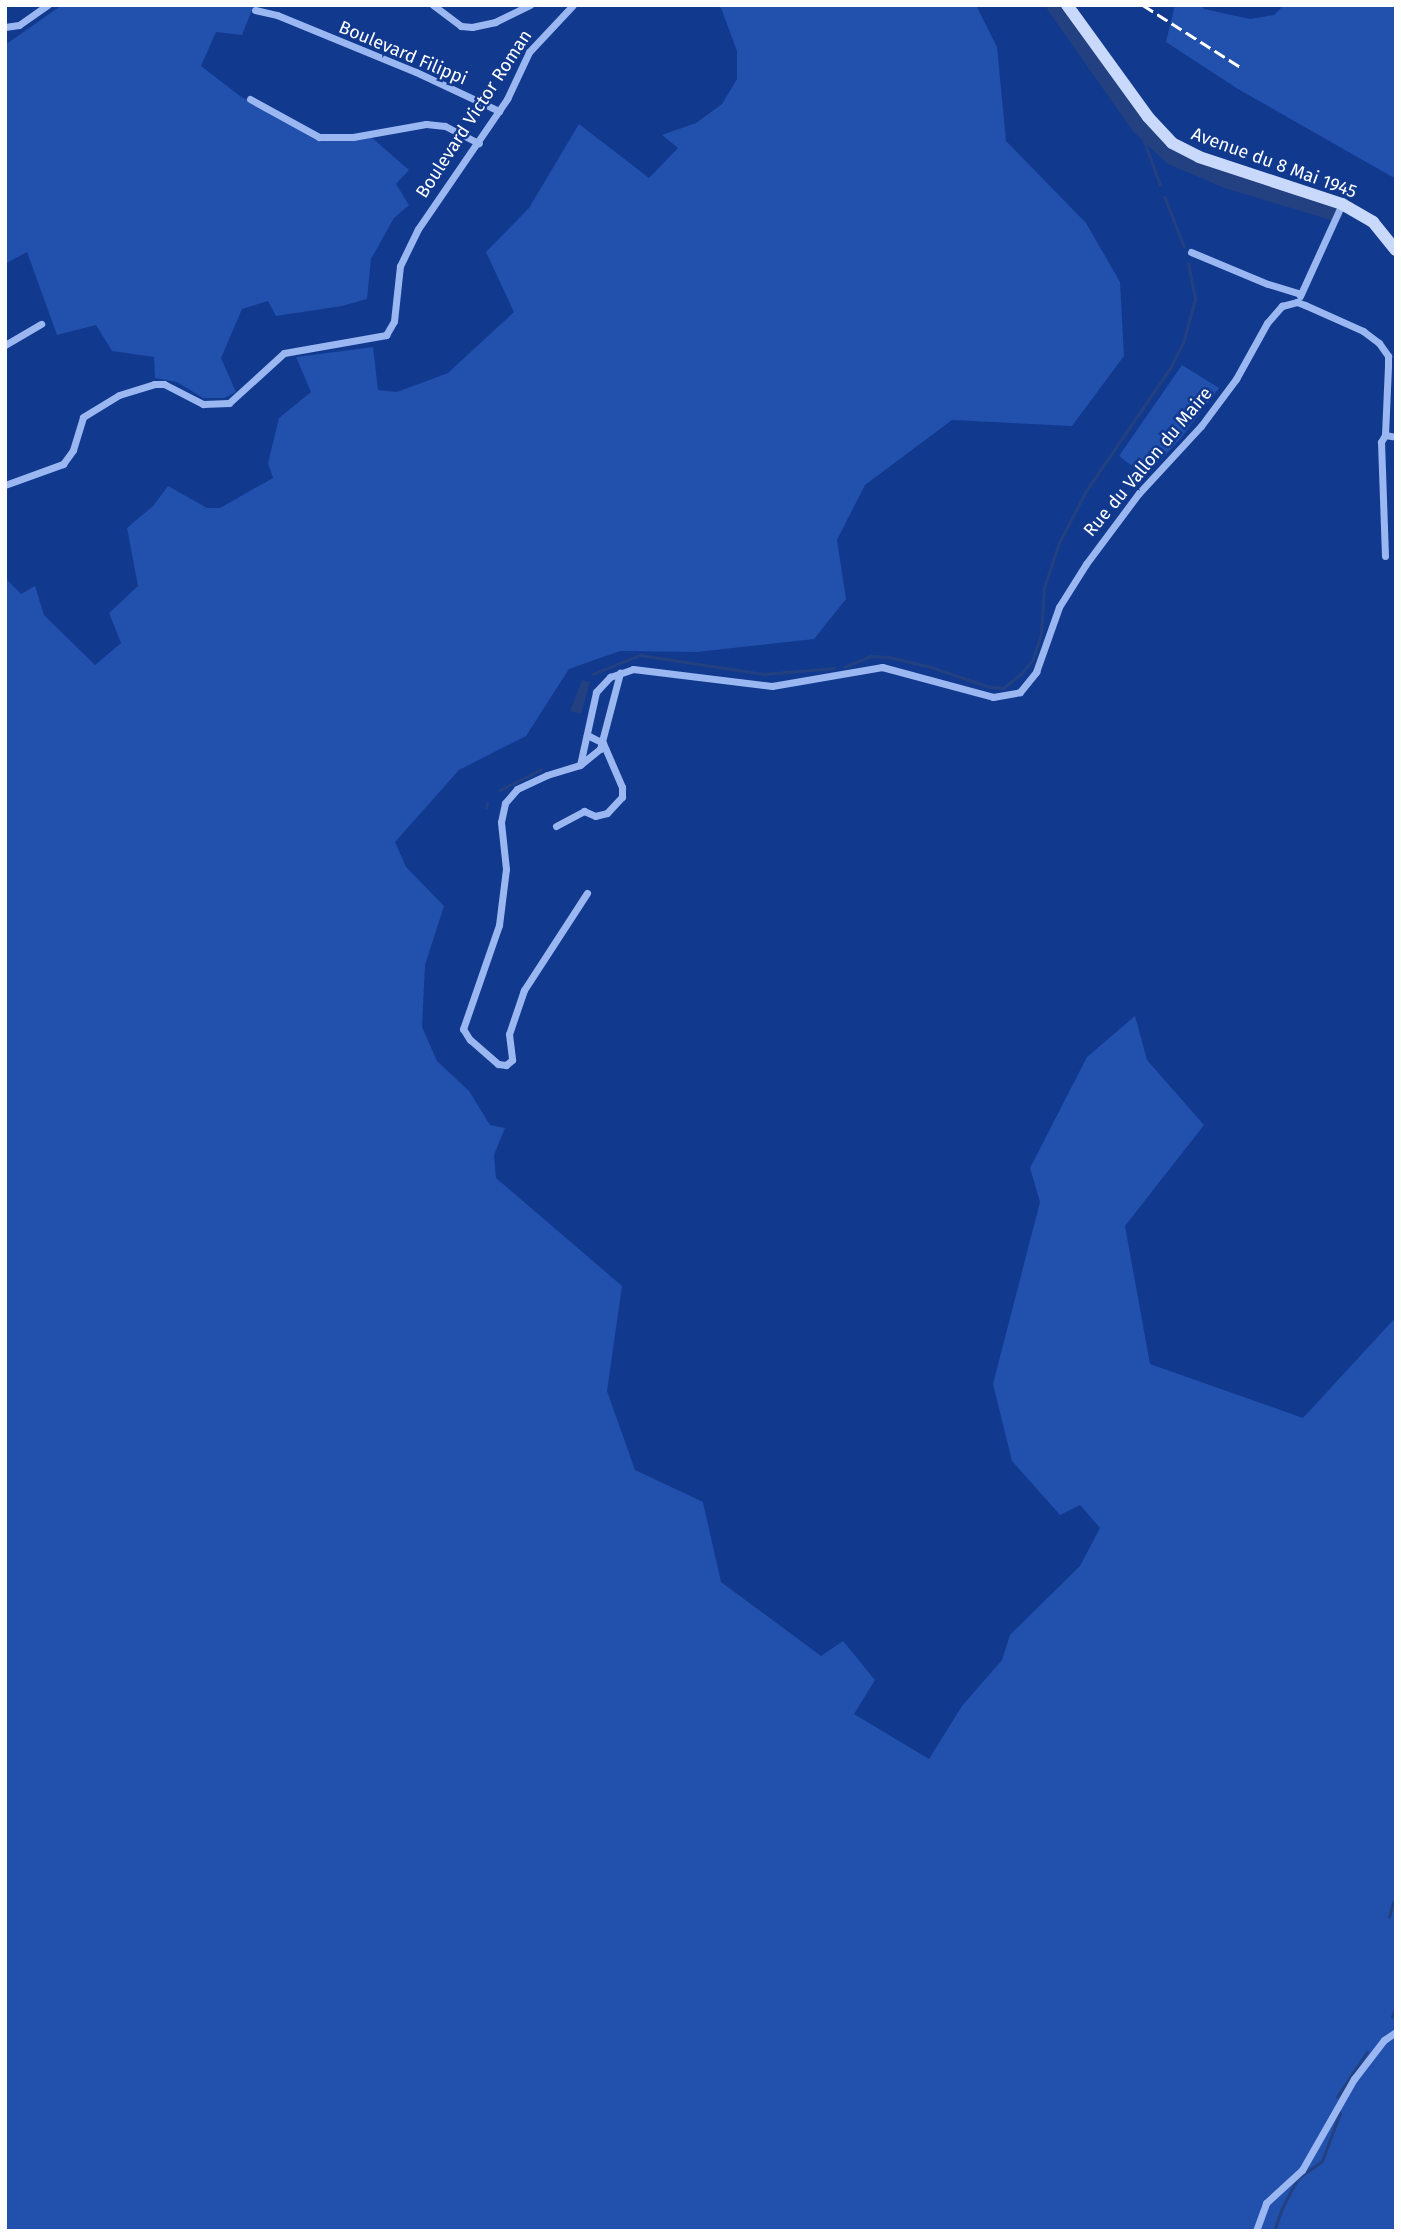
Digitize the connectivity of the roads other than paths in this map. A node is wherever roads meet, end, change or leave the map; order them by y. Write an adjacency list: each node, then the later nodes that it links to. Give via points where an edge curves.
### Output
1 (48, 5): 7 (street, via 19,25)
2 (433, 5): 3 (street, via 461,26 472,27)
3 (530, 5)
4 (573, 5): 9 (street, Boulevard Victor Roman, via 529,52)
5 (1067, 5): 11 (main road, Avenue du 8 Mai 1945, via 1147,117 1172,143 1199,157)
6 (255, 10): 9 (street, Boulevard Filippi, via 278,15 416,72)
7 (5, 27)
8 (250, 99): 10 (street, via 319,137 426,124 445,126)
9 (499, 111): 10 (street, Boulevard Victor Roman)
10 (479, 143): 19 (street, Boulevard Victor Roman, via 406,252 397,281 394,321 386,335 284,353 229,403 203,404 164,384 119,395 83,417 73,450 63,464)
11 (1342, 204): 12 (main road, Avenue du 8 Mai 1945, via 1373,222); 14 (street)
12 (1396, 250)
13 (1191, 252): 14 (street)
14 (1299, 298): 17 (street, via 1363,331 1384,349 1388,366); 21 (street, Rue du Vallon du Maire, via 1274,313 1236,379 1201,426 1139,493 1086,564 1059,607 1036,672 1020,692 993,697 882,667 772,685 645,669)
15 (41, 324): 16 (street)
16 (5, 345)
17 (1385, 435): 18 (street); 20 (street, via 1381,442)
18 (1396, 437)
19 (5, 485)
20 (1385, 556)
21 (620, 673): 22 (street, via 596,692); 23 (street)
22 (587, 735): 23 (street); 24 (street)
23 (603, 743): 24 (street); 25 (street, via 622,797 607,813 595,816 584,811)
24 (580, 765): 26 (street, via 517,789 503,812 506,869 499,925 463,1028 498,1064 512,1060 509,1034 524,990)
25 (556, 826)
26 (587, 893)
27 (1396, 2032): 28 (street, via 1384,2040 1354,2079 1302,2170 1266,2203)
28 (1256, 2231)

